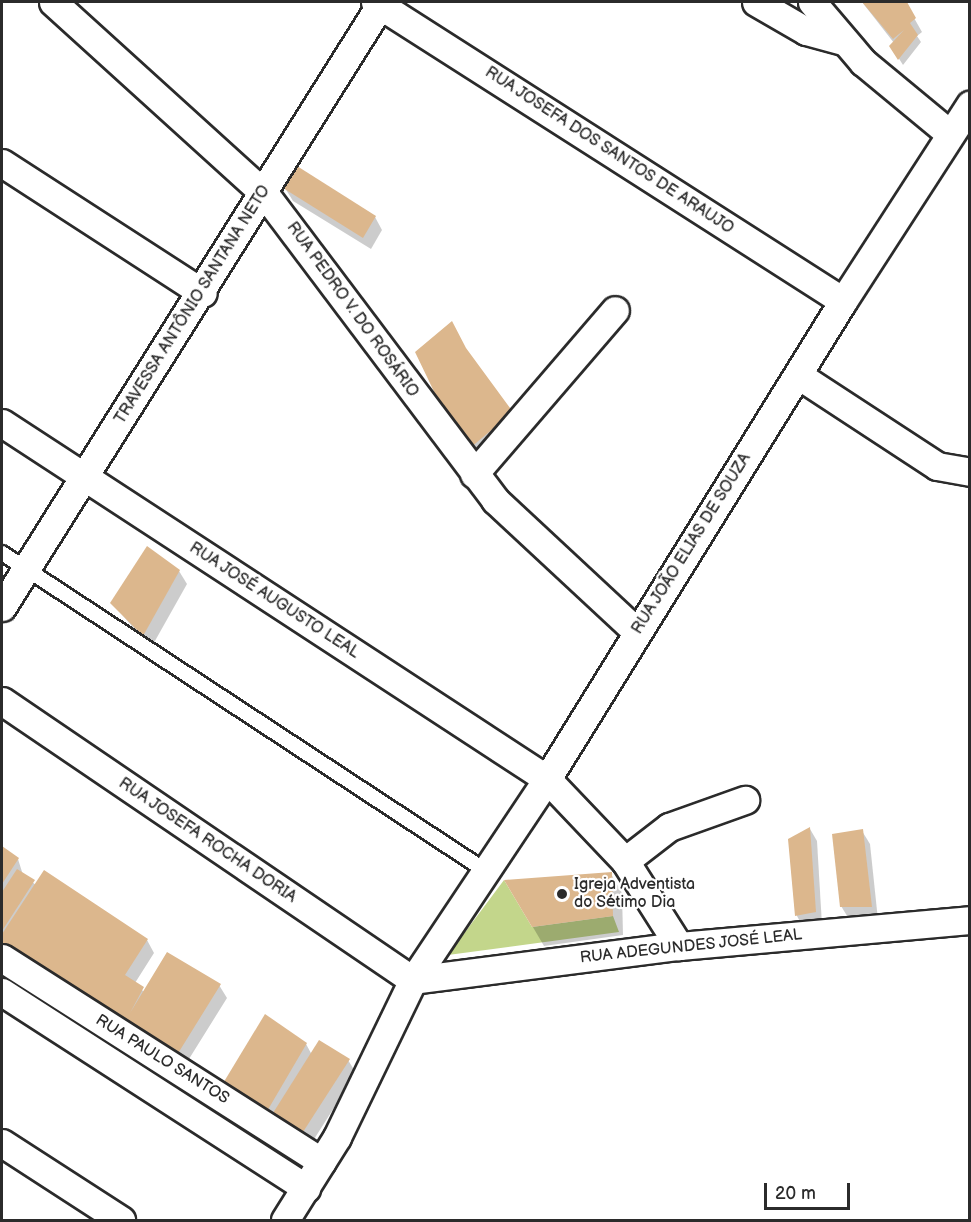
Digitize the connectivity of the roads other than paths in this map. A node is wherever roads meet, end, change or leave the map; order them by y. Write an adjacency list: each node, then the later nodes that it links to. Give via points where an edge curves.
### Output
1 (53, 2): 9 (street, RUA PEDRO V. DO ROSÁRIO)
2 (756, 2): 5 (street, via 806,31)
3 (812, 2): 5 (street)
4 (379, 3): 9 (street, TRAVESSA ANTÔNIO SANTANA NETO); 11 (street, RUA JOSEFA DOS SANTOS DE ARAUJO)
5 (843, 41): 7 (street, via 886,83)
6 (969, 105): 7 (street, RUA JOÃO ELIAS DE SOUZA)
7 (950, 134): 11 (street, RUA JOÃO ELIAS DE SOUZA)
8 (2, 163): 10 (street)
9 (264, 193): 10 (street, TRAVESSA ANTÔNIO SANTANA NETO); 16 (street, RUA PEDRO V. DO ROSÁRIO)
10 (203, 293): 17 (street, TRAVESSA ANTÔNIO SANTANA NETO)
11 (843, 301): 13 (street, RUA JOÃO ELIAS DE SOUZA)
12 (615, 310): 16 (street)
13 (798, 375): 15 (street, via 936,466); 21 (street, RUA JOÃO ELIAS DE SOUZA)
14 (2, 423): 17 (street, RUA JOSÉ AUGUSTO LEAL)
15 (969, 472)
16 (474, 474): 21 (street, RUA PEDRO V. DO ROSÁRIO, via 526,532)
17 (83, 477): 19 (street, TRAVESSA ANTÔNIO SANTANA NETO); 23 (street, RUA JOSÉ AUGUSTO LEAL)
18 (2, 553): 19 (lane)
19 (26, 569): 20 (street, TRAVESSA ANTÔNIO SANTANA NETO); 26 (lane)
20 (2, 607)
21 (638, 632): 23 (street, RUA JOÃO ELIAS DE SOUZA)
22 (2, 702): 30 (street, RUA JOSEFA ROCHA DORIA)
23 (547, 779): 25 (street, RUA JOSÉ AUGUSTO LEAL); 26 (street, RUA JOÃO ELIAS DE SOUZA)
24 (745, 800): 25 (street, via 669,827)
25 (625, 861): 28 (street, RUA JOSÉ AUGUSTO LEAL)
26 (486, 871): 30 (street, RUA JOÃO ELIAS DE SOUZA)
27 (969, 920): 28 (street, RUA ADEGUNDES JOSÉ LEAL)
28 (679, 946): 30 (street, RUA ADEGUNDES JOSÉ LEAL)
29 (2, 958): 33 (street, RUA PAULO SANTOS)
30 (413, 980): 33 (street, RUA JOÃO ELIAS DE SOUZA)
31 (2, 992): 34 (street, RUA PAULO SANTOS)
32 (2, 1143): 35 (street)
33 (322, 1162): 34 (street, RUA JOÃO ELIAS DE SOUZA)
34 (306, 1188): 36 (street, RUA JOÃO ELIAS DE SOUZA)
35 (121, 1221)
36 (285, 1221)

